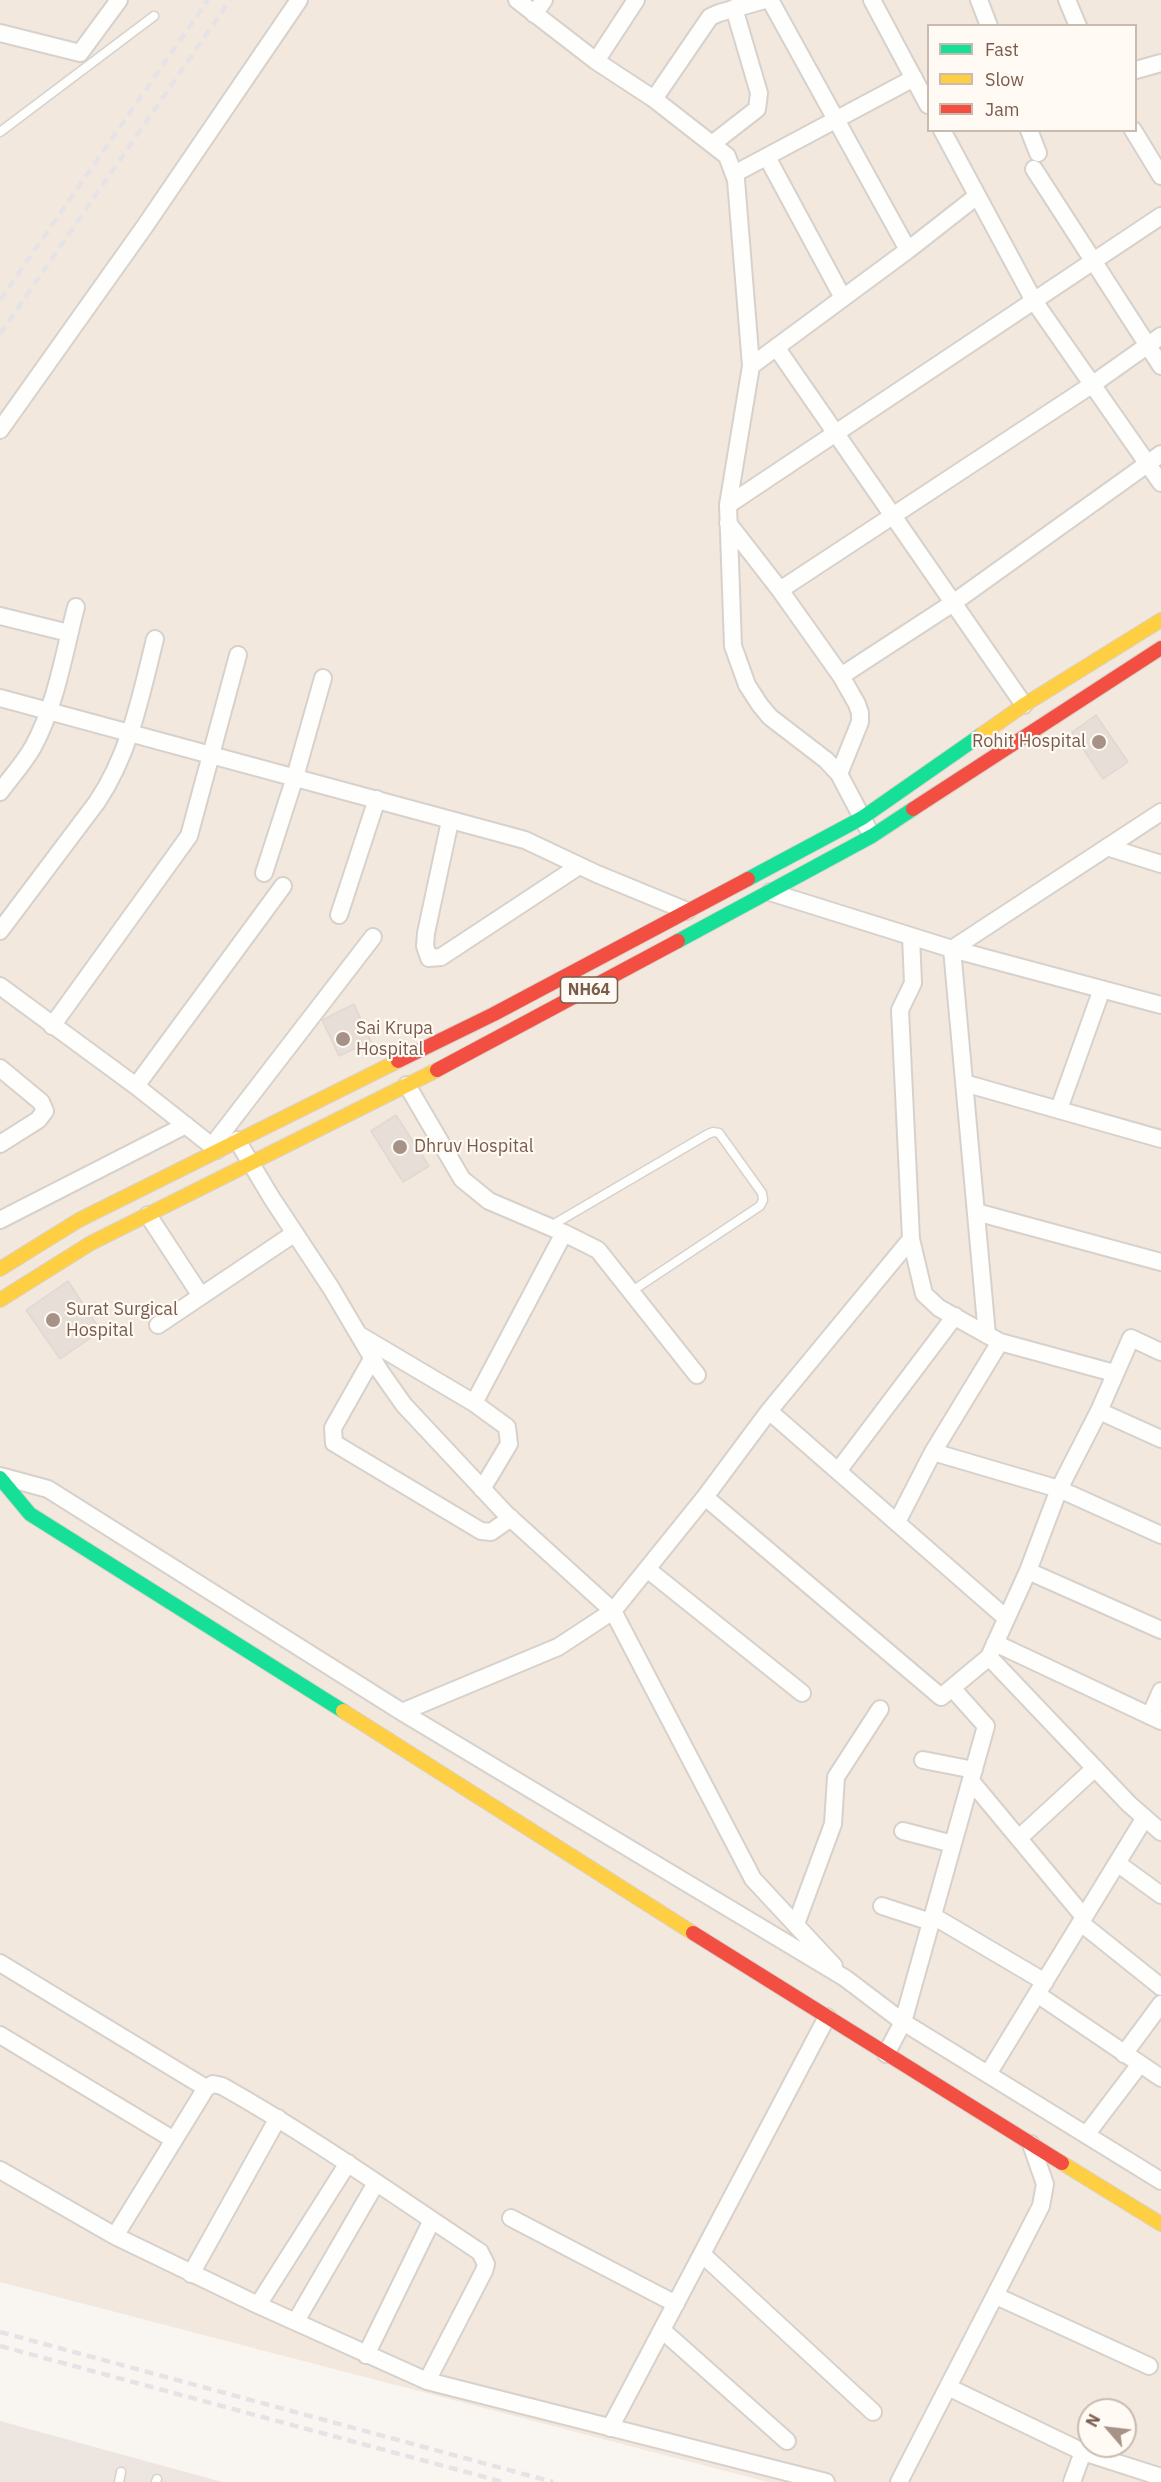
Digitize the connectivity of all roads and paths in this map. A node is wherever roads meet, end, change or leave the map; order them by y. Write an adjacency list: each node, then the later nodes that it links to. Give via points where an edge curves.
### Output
1 (118, 0): 16 (street, via 80,53)
2 (299, 0): 43 (street)
3 (517, 0): 12 (street)
4 (544, 0): 12 (street)
5 (636, 0): 17 (street)
6 (765, 0): 11 (street)
7 (770, 0): 23 (street)
8 (872, 0): 20 (street)
9 (979, 0): 14 (street)
10 (1067, 0): 15 (street)
11 (734, 8): 21 (street, via 706,21); 28 (street, via 759,102 752,114)
12 (534, 14): 17 (street)
13 (154, 16): 24 (lane)
14 (987, 24)
15 (1077, 24)
16 (0, 33)
17 (596, 61): 21 (street)
18 (1161, 63): 19 (street)
19 (1137, 70)
20 (914, 78): 22 (street); 23 (street)
21 (654, 99): 28 (street)
22 (927, 103)
23 (836, 120): 29 (street); 34 (street)
24 (0, 132)
25 (943, 132): 32 (street)
26 (1029, 132): 35 (street, via 1036,161)
27 (1134, 132): 31 (street)
28 (711, 144): 30 (street, via 727,156)
29 (766, 157): 30 (street); 36 (street)
30 (734, 174): 40 (street)
31 (1161, 176)
32 (976, 196): 34 (street); 37 (street)
33 (1161, 216): 35 (street)
34 (908, 250): 36 (street)
35 (1093, 262): 37 (street); 38 (street)
36 (843, 298): 39 (street)
37 (1034, 301): 42 (street); 44 (street)
38 (1154, 341): 41 (street); 42 (street)
39 (776, 347): 40 (street); 44 (street)
40 (751, 366): 47 (street)
41 (1161, 366)
42 (1094, 384): 45 (street); 48 (street)
43 (0, 430)
44 (835, 434): 47 (street); 48 (street)
45 (1154, 459): 46 (street); 51 (street)
46 (1161, 483)
47 (728, 505): 49 (street)
48 (892, 515): 50 (street); 51 (street)
49 (728, 524): 50 (street); 66 (street, via 733,646 747,686 770,717 826,760)
50 (780, 590): 59 (street)
51 (953, 603): 59 (street); 62 (street)
52 (76, 608): 55 (street)
53 (0, 616): 55 (street)
54 (1161, 620): 62 (main road, NH64)
55 (69, 633): 63 (street)
56 (155, 639): 64 (street)
57 (1161, 648): 73 (main road, NH64)
58 (238, 655): 65 (street)
59 (841, 676): 66 (street, via 860,713 860,722)
60 (323, 678): 67 (street)
61 (0, 698): 63 (street)
62 (1024, 705): 71 (main road, NH64)
63 (48, 711): 64 (street); 68 (street, via 33,747)
64 (131, 734): 65 (street); 82 (street, via 104,792)
65 (212, 753): 67 (street); 89 (street, via 189,836)
66 (838, 774): 71 (street)
67 (295, 777): 69 (street); 77 (street)
68 (0, 792)
69 (377, 799): 72 (street); 81 (street)
70 (1161, 812): 74 (street)
71 (862, 818): 73 (street); 80 (main road, NH64)
72 (450, 821): 76 (street, via 525,840); 76 (street, via 424,946 429,958 441,957)
73 (872, 836): 79 (main road, NH64)
74 (1107, 847): 75 (street); 85 (street)
75 (1161, 864)
76 (579, 866): 80 (street)
77 (264, 873)
78 (283, 886): 93 (street)
79 (770, 892): 83 (street); 92 (main road, NH64)
80 (687, 910): 97 (main road, NH64, via 494,1014)
81 (339, 915)
82 (0, 931)
83 (911, 936): 85 (street); 106 (street, via 913,983 900,1010)
84 (373, 937): 99 (street)
85 (952, 949): 87 (street); 91 (street)
86 (0, 986): 89 (street)
87 (1102, 989): 88 (street); 94 (street)
88 (1161, 1005)
89 (52, 1026): 93 (street)
90 (0, 1068): 98 (street, via 41,1102 45,1111 38,1120)
91 (964, 1083): 94 (street); 101 (street)
92 (407, 1085): 100 (main road, NH64); 104 (street, via 462,1179 489,1201)
93 (136, 1086): 95 (street)
94 (1059, 1109): 96 (street)
95 (186, 1125): 99 (street); 103 (street)
96 (1161, 1139)
97 (237, 1140): 99 (main road, NH64); 100 (street)
98 (0, 1143)
99 (214, 1148): 108 (main road, NH64, via 79,1220)
100 (251, 1165): 102 (main road, NH64); 105 (street)
101 (976, 1212): 107 (street); 115 (street)
102 (148, 1215): 110 (street); 111 (main road, NH64, via 91,1243)
103 (0, 1220)
104 (557, 1230): 109 (street, via 598,1251); 109 (lane, via 708,1134 719,1133 762,1194 760,1206); 120 (street)
105 (295, 1233): 110 (street); 114 (street)
106 (911, 1239): 112 (street, via 924,1294); 121 (street)
107 (1161, 1262)
108 (0, 1269)
109 (632, 1291): 119 (street)
110 (201, 1296): 113 (street)
111 (0, 1300)
112 (955, 1317): 115 (street); 125 (street)
113 (158, 1325)
114 (358, 1334): 117 (street); 120 (street)
115 (994, 1338): 118 (street); 124 (street)
116 (1161, 1352): 118 (street, via 1131,1338)
117 (372, 1359): 127 (street, via 404,1405); 130 (street, via 333,1428 334,1443 481,1531 497,1530)
118 (1114, 1373): 122 (street)
119 (697, 1375)
120 (474, 1403): 127 (street, via 501,1421 509,1433 506,1450)
121 (769, 1411): 125 (street); 129 (street)
122 (1099, 1411): 123 (street); 128 (street)
123 (1161, 1439)
124 (933, 1452): 128 (street); 131 (street)
125 (838, 1471): 131 (street)
126 (0, 1477): 143 (street, via 48,1489); 166 (main road, via 30,1514)
127 (482, 1489): 130 (street)
128 (1059, 1489): 132 (street); 134 (street)
129 (705, 1497): 133 (street); 139 (street, via 941,1696)
130 (511, 1518): 135 (street)
131 (897, 1522): 136 (street)
132 (1161, 1535)
133 (646, 1569): 135 (street); 141 (street)
134 (1028, 1571): 136 (street); 137 (street)
135 (613, 1611): 143 (street, via 558,1647); 160 (street, via 753,1879)
136 (1006, 1618): 138 (street)
137 (1161, 1630)
138 (992, 1650): 139 (street); 144 (street); 146 (street)
139 (952, 1688): 147 (street, via 986,1726)
140 (1161, 1691): 144 (street)
141 (802, 1693)
142 (880, 1709): 160 (street, via 836,1777 833,1824)
143 (402, 1712): 162 (street)
144 (1155, 1718)
145 (923, 1760): 147 (street)
146 (1095, 1768): 148 (street); 153 (street)
147 (973, 1775): 153 (street); 154 (street)
148 (1129, 1804): 149 (street); 150 (street)
149 (1161, 1818)
150 (1144, 1819): 152 (street); 155 (street)
151 (903, 1832): 154 (street)
152 (1161, 1832)
153 (1018, 1838): 159 (street)
154 (953, 1844): 158 (street)
155 (1117, 1863): 156 (street); 159 (street)
156 (1161, 1895)
157 (882, 1906): 158 (street)
158 (932, 1919): 164 (street); 167 (street)
159 (1083, 1920): 163 (street); 164 (street)
160 (796, 1924): 162 (street)
161 (0, 1963): 174 (street)
162 (845, 1978): 167 (street)
163 (1161, 1987)
164 (1041, 1988): 170 (street); 172 (street)
165 (1161, 2004): 170 (street)
166 (827, 2017): 169 (main road); 187 (street)
167 (903, 2022): 169 (street); 172 (street)
168 (0, 2035): 177 (street)
169 (886, 2054): 178 (main road)
170 (1124, 2054): 171 (street)
171 (1140, 2064): 173 (street); 176 (street)
172 (988, 2074): 176 (street)
173 (1161, 2078)
174 (206, 2088): 175 (street, via 213,2084 222,2086); 177 (street)
175 (278, 2118): 179 (street); 188 (street)
176 (1086, 2135): 181 (street)
177 (174, 2140): 186 (street)
178 (1030, 2144): 185 (main road); 189 (street, via 1043,2174 1045,2192)
179 (348, 2163): 182 (street); 191 (street)
180 (0, 2170): 186 (street)
181 (1161, 2181)
182 (376, 2183): 184 (street); 192 (street)
183 (511, 2218): 190 (street)
184 (432, 2220): 194 (street); 196 (street, via 480,2252 486,2264)
185 (1161, 2224)
186 (115, 2236): 188 (street)
187 (702, 2254): 190 (street); 198 (street)
188 (191, 2274): 191 (street)
189 (996, 2296): 195 (street); 197 (street)
190 (676, 2304): 193 (street)
191 (258, 2306): 192 (street)
192 (296, 2321): 194 (street)
193 (662, 2330): 199 (street); 200 (street)
194 (366, 2355): 196 (street)
195 (1149, 2366)
196 (427, 2381): 199 (street)
197 (948, 2387): 201 (street); 208 (street)
198 (873, 2412)
199 (610, 2428): 207 (street)
200 (787, 2441)
201 (1077, 2449)
202 (1081, 2458): 209 (street)
203 (1102, 2458): 205 (street)
204 (121, 2472): 206 (lane)
205 (1161, 2477)
206 (119, 2482)
207 (826, 2482)
208 (899, 2482)
209 (1072, 2482)

